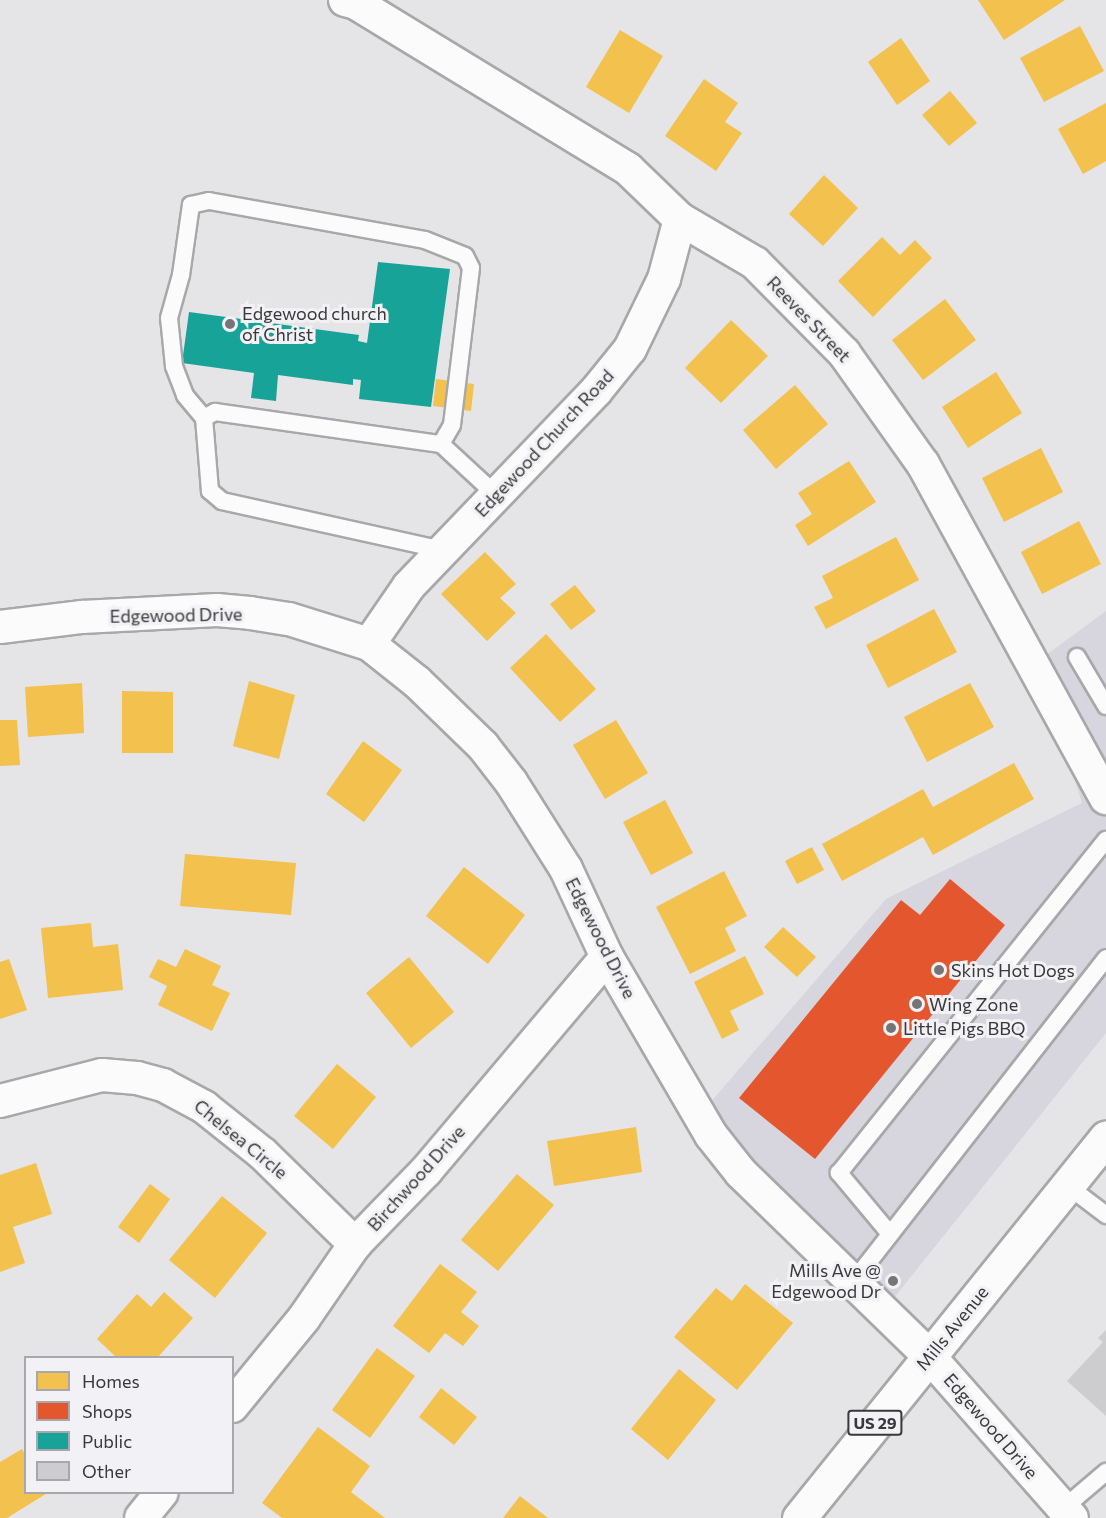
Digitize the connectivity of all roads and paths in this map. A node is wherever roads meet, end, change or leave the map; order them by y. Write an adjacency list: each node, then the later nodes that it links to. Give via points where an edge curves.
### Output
1 (345, 0): 2 (street, Reeves Street, via 598,148 628,169)
2 (680, 219): 5 (street, Edgewood Church Road, via 664,279 630,349 596,391); 11 (street, Reeves Street, via 755,263 844,352 883,402 923,464)
3 (204, 418): 4 (lane, via 215,412); 4 (lane, via 185,395 174,366 169,318 181,275 191,205 209,201 425,240 465,256 471,268 452,425); 6 (lane, via 210,491 222,501)
4 (441, 444): 5 (lane)
5 (496, 495): 6 (street, Edgewood Church Road)
6 (443, 550): 8 (street, Edgewood Church Road, via 394,603)
7 (0, 627): 8 (street, Edgewood Drive, via 81,617 217,610 289,620)
8 (369, 644): 13 (street, Edgewood Drive, via 450,711 511,782 566,869)
9 (1077, 657): 10 (lane)
10 (1106, 706)
11 (1106, 798)
12 (1106, 840): 19 (lane, via 839,1173)
13 (607, 957): 20 (street, Birchwood Drive, via 426,1171); 21 (street, Edgewood Drive, via 711,1135 741,1173)
14 (1106, 958): 19 (lane)
15 (0, 1101): 20 (street, Chelsea Circle, via 102,1075 137,1077 163,1085 204,1107 263,1154)
16 (1106, 1138): 17 (main road, Mills Avenue / US 29)
17 (1068, 1186): 18 (lane); 22 (main road, Mills Avenue / US 29)
18 (1106, 1215)
19 (890, 1234): 21 (lane)
20 (355, 1244): 23 (street, Birchwood Drive, via 304,1318)
21 (853, 1282): 22 (street, Edgewood Drive)
22 (929, 1356): 26 (street, Edgewood Drive); 28 (main road, Mills Avenue / US 29)
23 (234, 1404)
24 (1106, 1472): 26 (lane)
25 (160, 1494): 27 (street)
26 (1063, 1515)
27 (141, 1518)
28 (799, 1518)

